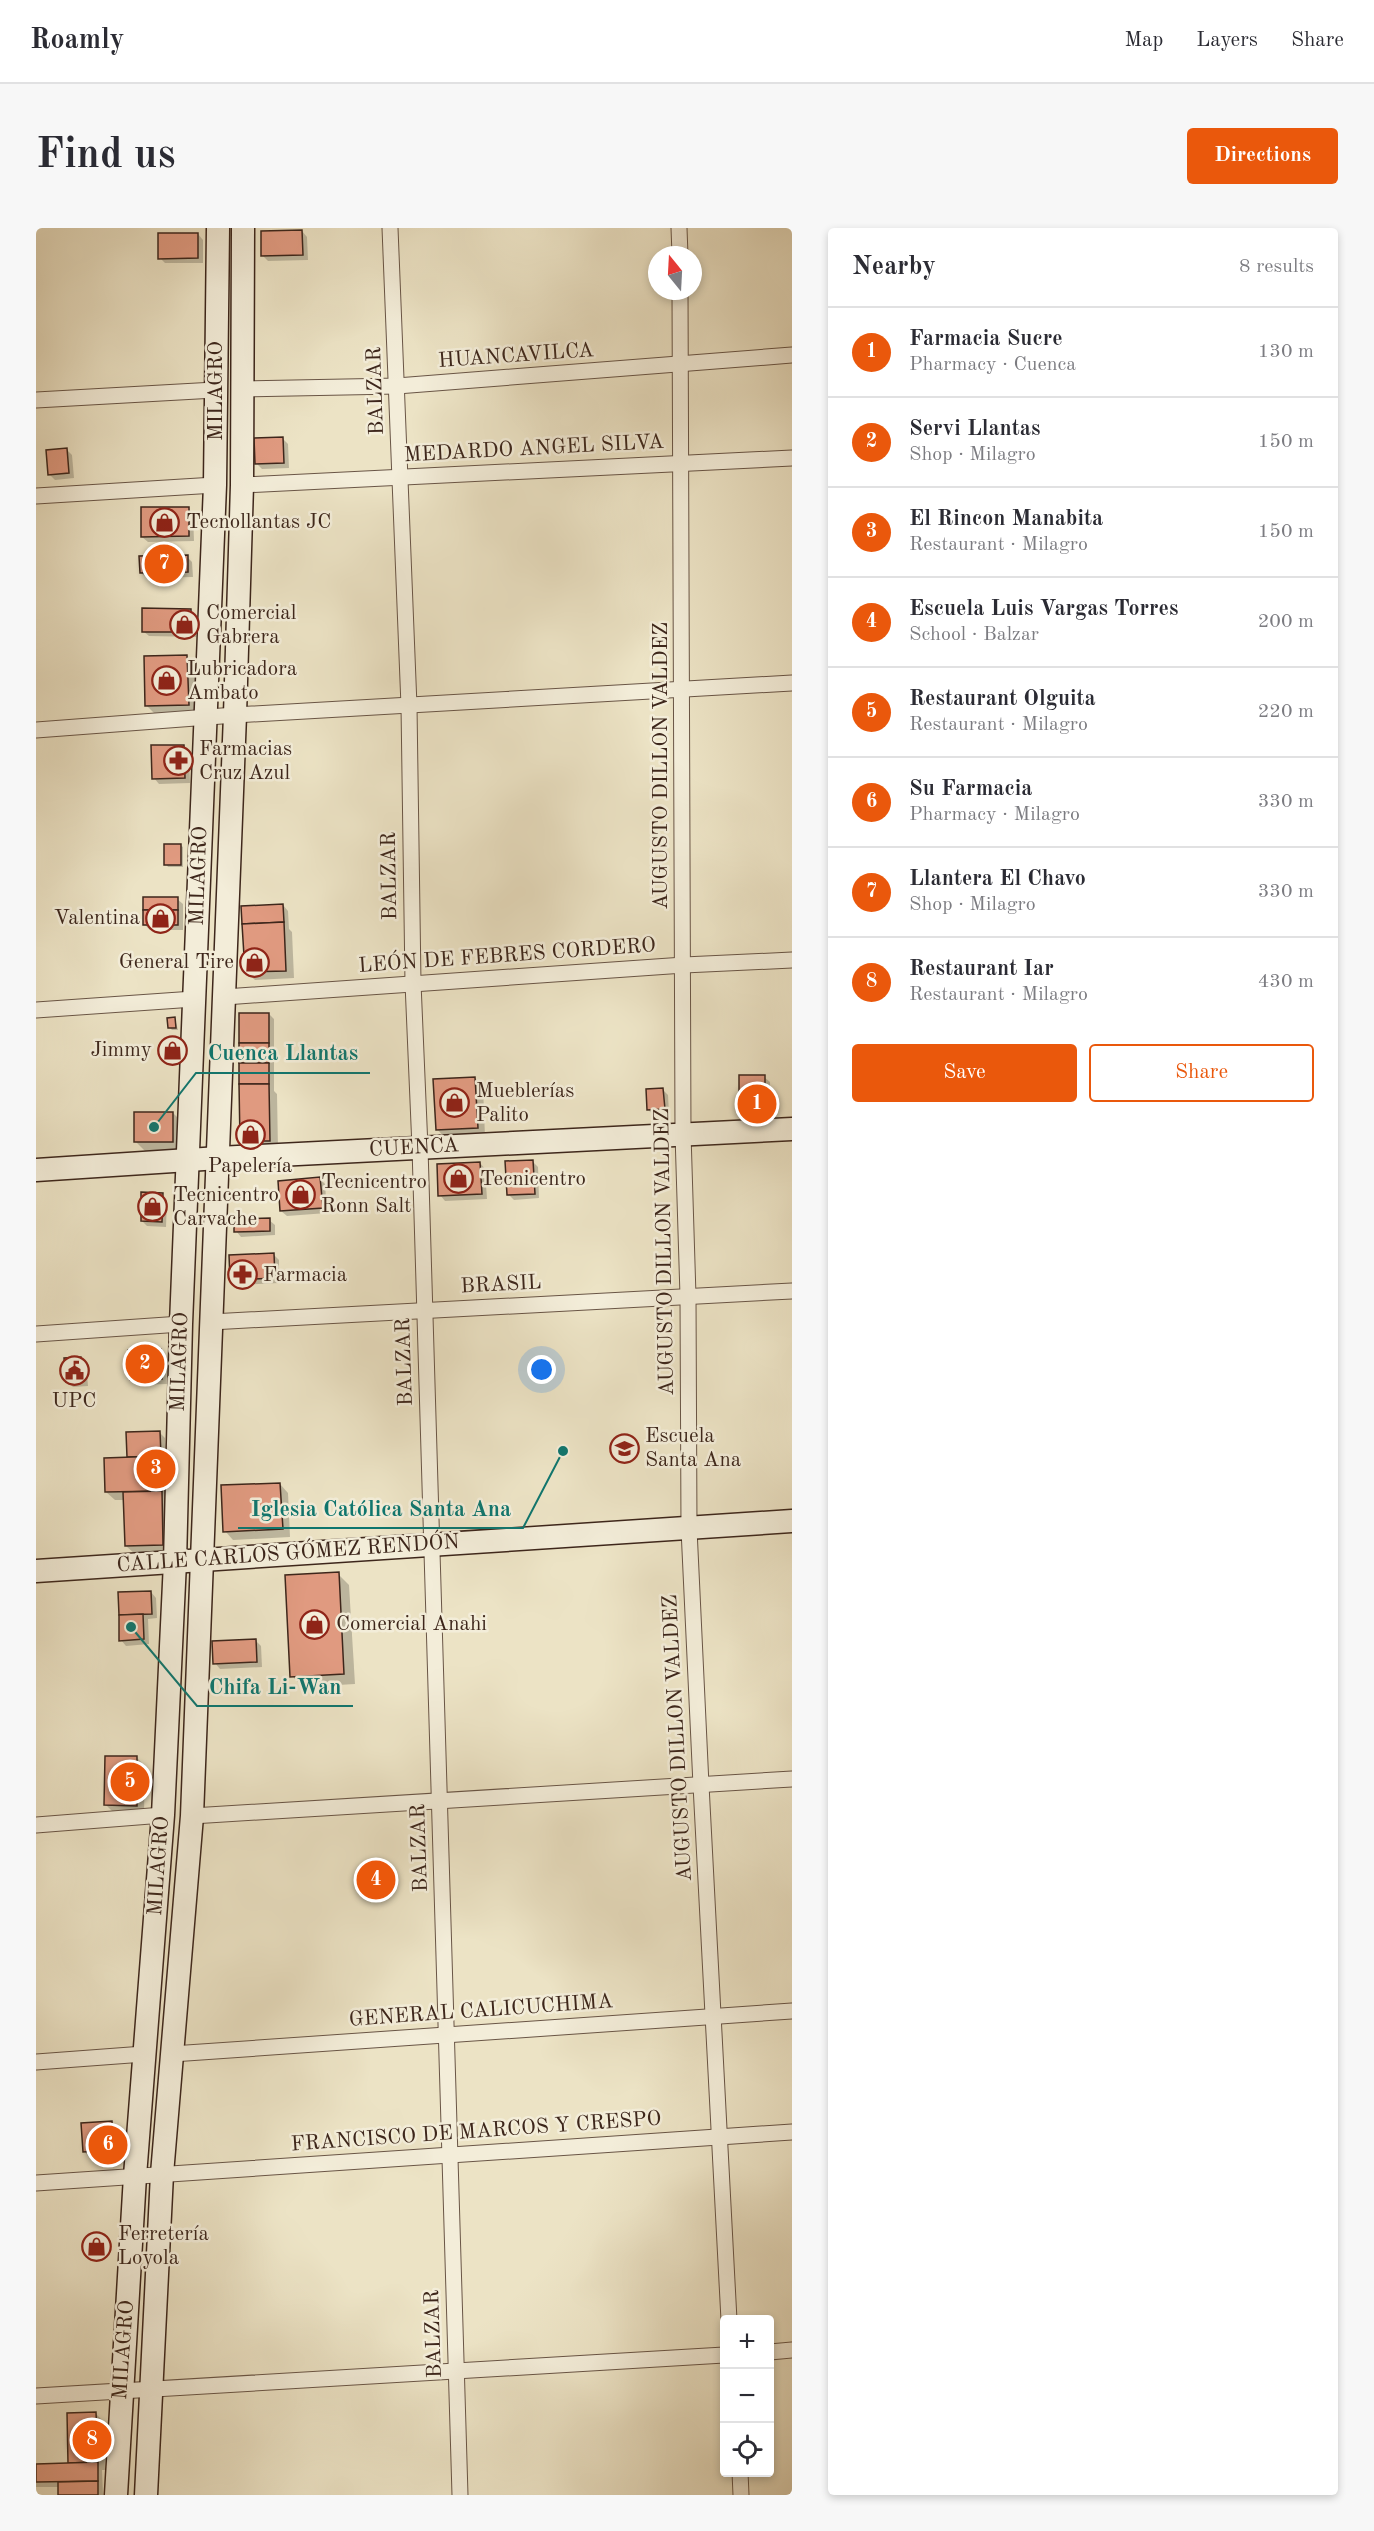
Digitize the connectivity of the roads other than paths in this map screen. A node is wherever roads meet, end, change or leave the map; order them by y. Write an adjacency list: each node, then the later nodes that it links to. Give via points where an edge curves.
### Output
1 (218, 228): 11 (main road, MILAGRO)
2 (243, 228): 10 (main road, MILAGRO)
3 (390, 228): 9 (street, BALZAR)
4 (679, 228): 5 (street)
5 (680, 246)
6 (680, 300): 8 (street, AUGUSTO DILLON VALDEZ)
7 (792, 355): 8 (street, HUANCAVILCA)
8 (682, 365): 9 (street, HUANCAVILCA); 14 (street, AUGUSTO DILLON VALDEZ)
9 (397, 386): 10 (street, HUANCAVILCA); 15 (street, BALZAR)
10 (242, 389): 17 (main road, MILAGRO)
11 (215, 390): 12 (street); 16 (main road, MILAGRO)
12 (36, 400)
13 (792, 458): 14 (street, MEDARDO ANGEL SILVA)
14 (680, 463): 15 (street, MEDARDO ANGEL SILVA); 20 (street, AUGUSTO DILLON VALDEZ)
15 (400, 477): 17 (street, MEDARDO ANGEL SILVA); 21 (street, BALZAR)
16 (215, 485): 18 (street); 23 (main road, MILAGRO)
17 (242, 485): 22 (main road, MILAGRO)
18 (36, 496)
19 (792, 683): 20 (street)
20 (682, 690): 21 (street); 26 (street, AUGUSTO DILLON VALDEZ)
21 (409, 706): 22 (street); 27 (street, BALZAR)
22 (235, 715): 23 (street); 28 (main road, MILAGRO)
23 (206, 718): 24 (street); 29 (main road, MILAGRO)
24 (36, 730)
25 (792, 960): 26 (street, LEÓN DE FEBRES CORDERO)
26 (684, 965): 27 (street, LEÓN DE FEBRES CORDERO); 32 (street, AUGUSTO DILLON VALDEZ)
27 (413, 983): 28 (street, LEÓN DE FEBRES CORDERO); 33 (street, BALZAR)
28 (225, 997): 34 (main road, MILAGRO)
29 (194, 999): 30 (street); 35 (main road, MILAGRO)
30 (36, 1010)
31 (792, 1129): 32 (main road, CUENCA)
32 (683, 1134): 33 (main road, CUENCA); 38 (street, AUGUSTO DILLON VALDEZ)
33 (420, 1148): 34 (main road, CUENCA); 39 (street, BALZAR)
34 (219, 1158): 35 (main road, CUENCA); 40 (main road, MILAGRO)
35 (188, 1161): 36 (main road, CUENCA); 41 (main road, MILAGRO)
36 (36, 1170)
37 (792, 1290): 38 (street, BRASIL)
38 (688, 1296): 39 (street, BRASIL); 44 (street, AUGUSTO DILLON VALDEZ)
39 (424, 1310): 40 (street, BRASIL); 45 (street, BALZAR)
40 (211, 1322): 46 (main road, MILAGRO)
41 (181, 1324): 42 (street); 47 (main road, MILAGRO)
42 (36, 1334)
43 (792, 1521): 44 (main road, CALLE CARLOS GÓMEZ RENDÓN)
44 (689, 1529): 45 (main road, CALLE CARLOS GÓMEZ RENDÓN); 50 (street, AUGUSTO DILLON VALDEZ)
45 (431, 1544): 46 (main road, CALLE CARLOS GÓMEZ RENDÓN); 51 (street, BALZAR)
46 (202, 1560): 47 (main road, CALLE CARLOS GÓMEZ RENDÓN); 53 (main road, MILAGRO)
47 (175, 1562): 48 (main road, CALLE CARLOS GÓMEZ RENDÓN); 52 (main road, MILAGRO)
48 (36, 1571)
49 (792, 1779): 50 (street)
50 (700, 1785): 51 (street); 56 (street, AUGUSTO DILLON VALDEZ)
51 (439, 1801): 53 (street); 57 (street, BALZAR)
52 (163, 1815): 54 (street); 58 (main road, MILAGRO)
53 (192, 1816): 59 (main road, MILAGRO)
54 (36, 1825)
55 (792, 2011): 56 (street, GENERAL CALICUCHIMA)
56 (713, 2016): 57 (street, GENERAL CALICUCHIMA); 62 (street, AUGUSTO DILLON VALDEZ)
57 (446, 2035): 59 (street, GENERAL CALICUCHIMA); 63 (street, BALZAR)
58 (144, 2054): 60 (street); 65 (main road, MILAGRO)
59 (172, 2054): 64 (main road, MILAGRO)
60 (36, 2062)
61 (792, 2132): 62 (street, FRANCISCO DE MARCOS Y CRESPO)
62 (720, 2137): 63 (street, FRANCISCO DE MARCOS Y CRESPO); 67 (street, AUGUSTO DILLON VALDEZ)
63 (450, 2155): 64 (street, FRANCISCO DE MARCOS Y CRESPO); 71 (street, BALZAR)
64 (162, 2174): 65 (street, FRANCISCO DE MARCOS Y CRESPO); 72 (main road, MILAGRO)
65 (135, 2176): 66 (street); 73 (main road, MILAGRO)
66 (36, 2183)
67 (729, 2315)
68 (792, 2350): 69 (street)
69 (774, 2352)
70 (720, 2355): 71 (street)
71 (456, 2371): 72 (street); 78 (street, BALZAR)
72 (151, 2389): 73 (street); 77 (main road, MILAGRO)
73 (121, 2392): 74 (street); 76 (main road, MILAGRO)
74 (36, 2396)
75 (740, 2477): 79 (street)
76 (116, 2495)
77 (146, 2495)
78 (460, 2495)
79 (741, 2495)

